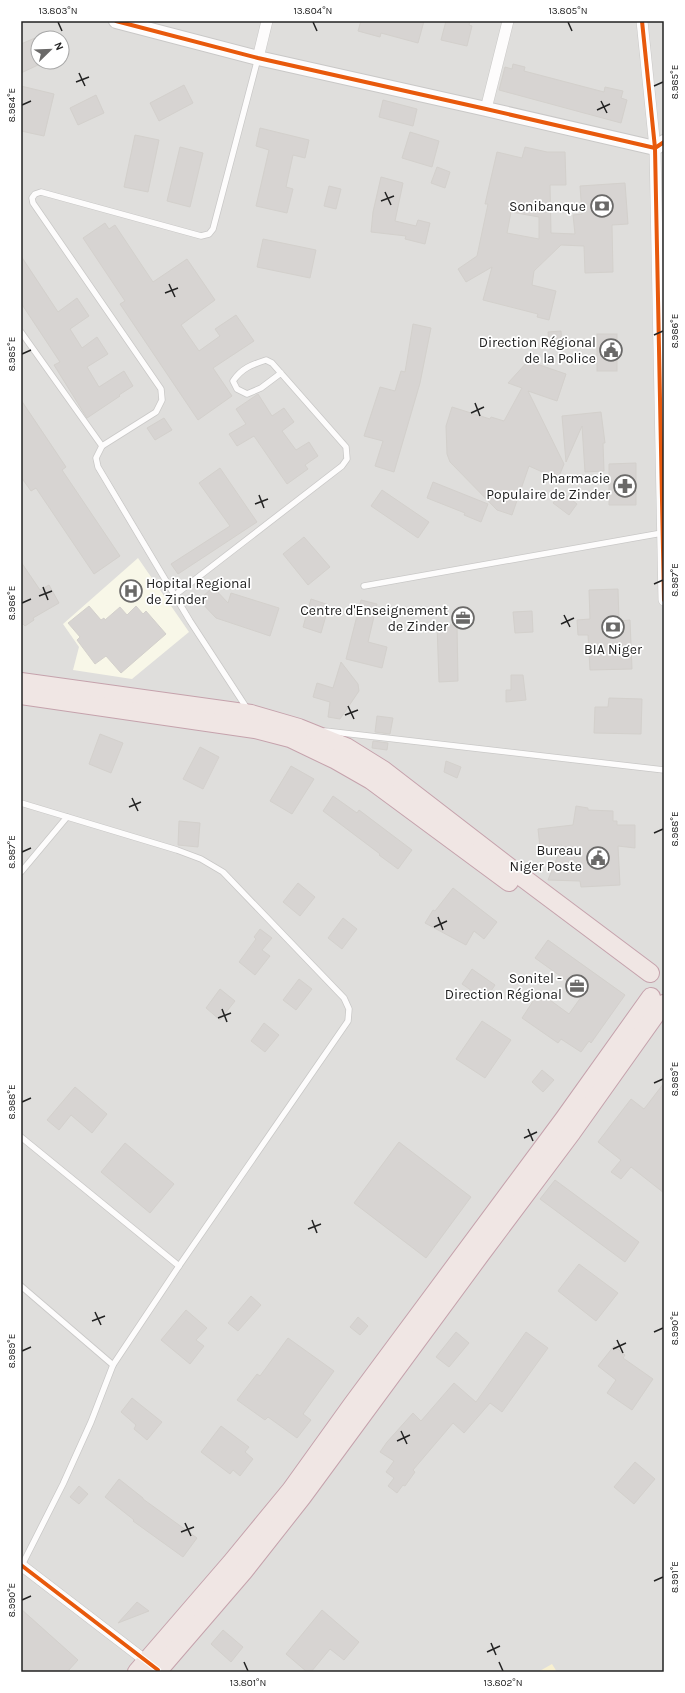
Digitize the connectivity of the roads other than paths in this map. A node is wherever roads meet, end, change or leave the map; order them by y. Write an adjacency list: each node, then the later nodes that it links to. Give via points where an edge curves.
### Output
1 (116, 21): 5 (street)
2 (268, 21): 5 (street)
3 (508, 21): 6 (street)
4 (642, 21): 7 (street)
5 (258, 58): 6 (street); 10 (lane, via 213,229 209,234 201,236 41,192 32,198 33,204 161,389 162,400 156,412)
6 (486, 109): 7 (street)
7 (659, 145): 11 (street)
8 (21, 332): 10 (lane)
9 (281, 373): 9 (lane, via 272,362 266,360 240,371 233,381 237,389 248,394); 13 (lane, via 346,447 347,459 342,466)
10 (102, 446): 13 (lane, via 96,458 98,467)
11 (662, 533): 12 (lane); 14 (street)
12 (364, 586)
13 (175, 595): 17 (lane)
14 (664, 600)
15 (21, 682): 17 (highway)
16 (21, 695): 17 (highway)
17 (253, 721): 18 (highway); 23 (highway, via 372,780 587,941)
18 (299, 728): 19 (lane); 23 (highway, via 346,747 383,770 518,874)
19 (664, 770)
20 (21, 803): 21 (lane)
21 (67, 817): 22 (lane); 25 (lane, via 177,850 201,859 223,872 344,998 349,1009 348,1021)
22 (21, 872)
23 (656, 988): 29 (highway, via 357,1409 291,1490 237,1567)
24 (21, 1137): 25 (lane)
25 (179, 1266): 27 (lane)
26 (21, 1286): 27 (lane)
27 (114, 1364): 28 (lane, via 63,1484)
28 (22, 1565): 29 (street)
29 (149, 1669)

